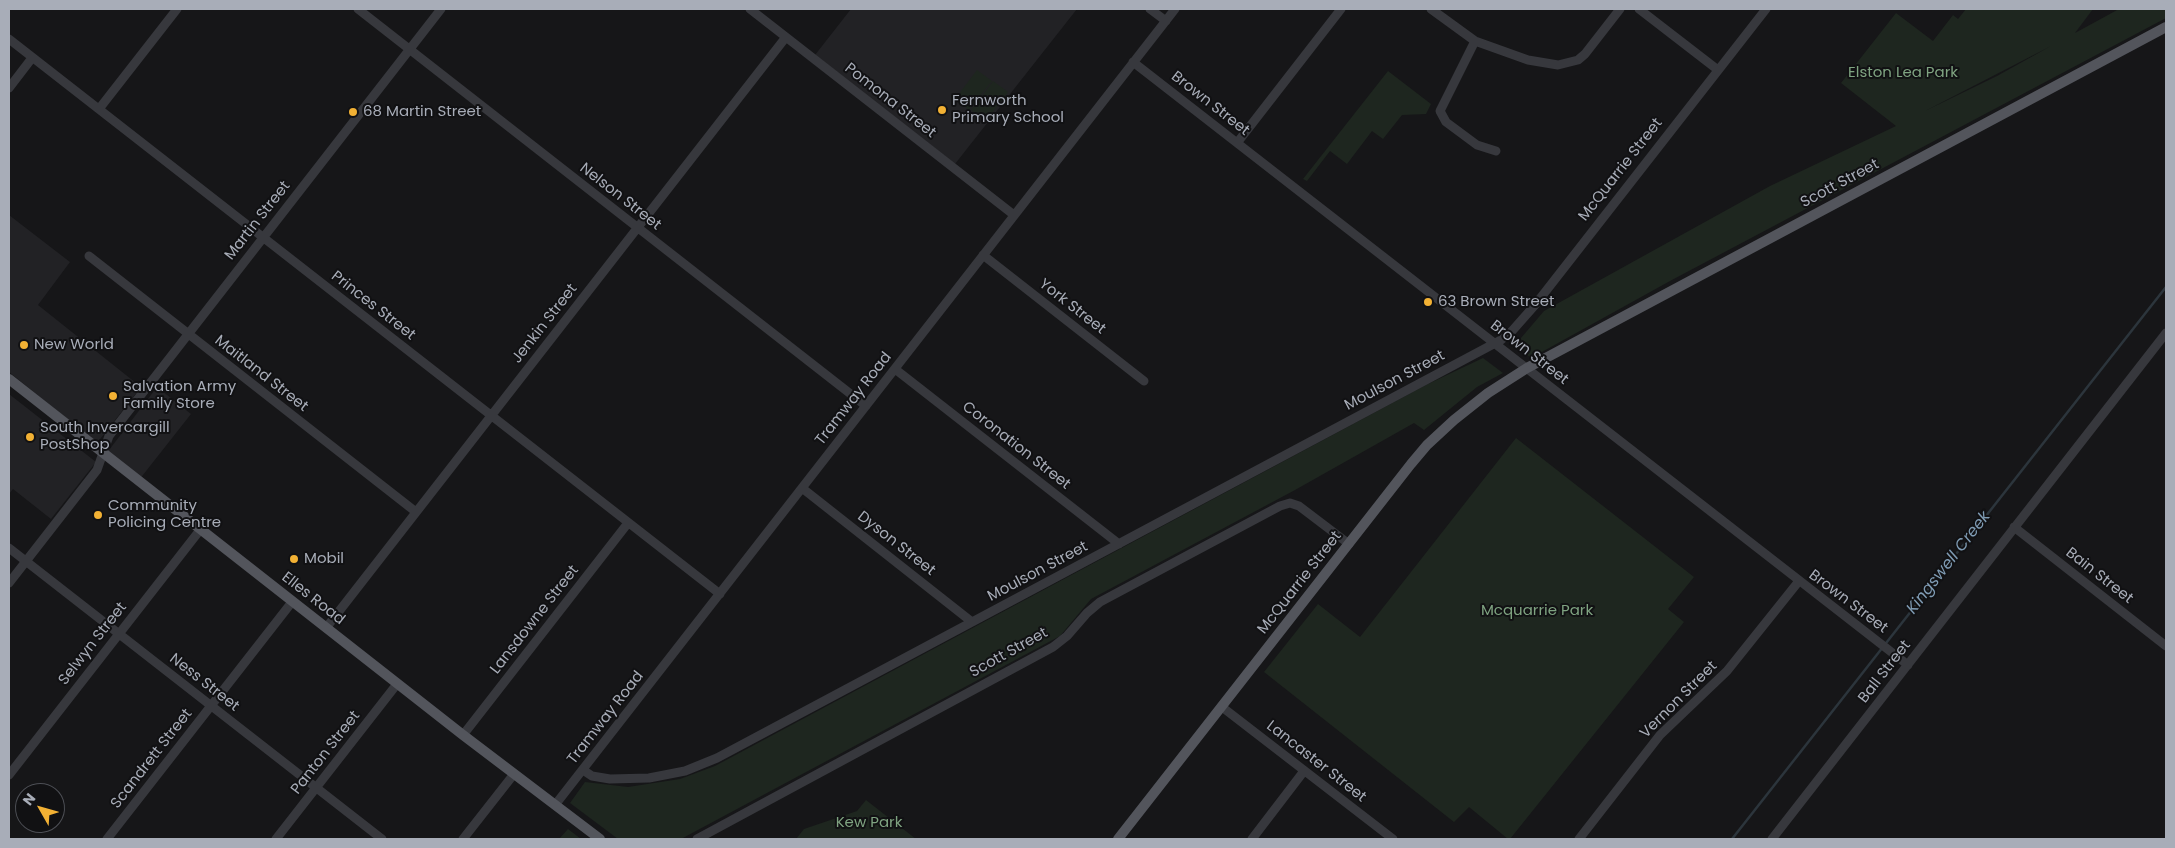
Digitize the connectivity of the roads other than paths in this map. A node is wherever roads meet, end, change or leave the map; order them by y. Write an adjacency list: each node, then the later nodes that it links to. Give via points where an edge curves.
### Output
1 (177, 9): 22 (street)
2 (358, 9): 17 (street, Nelson Street)
3 (441, 9): 17 (street, Martin Street)
4 (750, 9): 14 (street, Pomona Street)
5 (1150, 9): 12 (street)
6 (1175, 9): 12 (street, Tramway Road)
7 (1341, 9): 23 (street)
8 (1431, 9): 16 (street)
9 (1620, 9): 16 (street, via 1585,54 1569,64 1528,60)
10 (1639, 9): 20 (street)
11 (1766, 9): 20 (street, McQuarrie Street)
12 (1166, 20): 19 (street, Tramway Road)
13 (2166, 27): 33 (main road, Scott Street)
14 (786, 37): 25 (street, Pomona Street); 26 (street, Jenkin Street)
15 (9, 39): 18 (street, Princes Street)
16 (1475, 41): 24 (street, via 1440,111 1446,122 1477,145)
17 (409, 49): 26 (street, Nelson Street); 27 (street, Martin Street)
18 (32, 58): 21 (street); 22 (street, Princes Street)
19 (1134, 62): 23 (street, Brown Street); 25 (street, Tramway Road)
20 (1718, 70): 32 (street, McQuarrie Street, via 1526,316)
21 (9, 88)
22 (98, 109): 27 (street, Princes Street)
23 (1237, 142): 32 (street, Brown Street)
24 (1496, 151)
25 (1014, 215): 28 (street, Tramway Road)
26 (638, 228): 37 (street, Nelson Street); 38 (street, Jenkin Street)
27 (262, 237): 31 (street, Martin Street); 38 (street, Princes Street)
28 (983, 255): 34 (street, Tramway Road); 36 (street, York Street)
29 (89, 256): 31 (street, Maitland Street)
30 (2166, 333): 43 (street, Ball Street)
31 (188, 334): 39 (street, Martin Street, via 109,436); 41 (street, Maitland Street)
32 (1495, 344): 33 (street, Brown Street); 45 (street, Moulson Street)
33 (1527, 368): 46 (main road, McQuarrie Street, via 1488,394 1435,437); 49 (street, Brown Street)
34 (895, 369): 37 (street, Tramway Road); 45 (street, Coronation Street)
35 (9, 379): 39 (main road, Elles Road)
36 (1144, 381)
37 (866, 406): 40 (street, Tramway Road)
38 (491, 416): 41 (street, Jenkin Street); 42 (street, Princes Street)
39 (103, 454): 44 (main road, Elles Road); 48 (street, Martin Street, via 97,470)
40 (802, 488): 51 (street, Tramway Road); 53 (street, Dyson Street)
41 (416, 512): 54 (street, Jenkin Street)
42 (628, 523): 51 (street, Princes Street); 61 (street, Lansdowne Street)
43 (2014, 527): 56 (street, Bain Street); 57 (street, Ball Street)
44 (200, 530): 52 (main road, Elles Road); 55 (street, Selwyn Street)
45 (1119, 544): 53 (street, Moulson Street)
46 (1349, 544): 60 (main road, McQuarrie Street); 73 (street, Scott Street, via 1299,506 1290,503 1280,506 1100,602 1053,648)
47 (9, 548): 48 (street, Ness Street)
48 (26, 562): 50 (street, Martin Street); 55 (street, Ness Street)
49 (1798, 581): 57 (street, Brown Street); 77 (street, Vernon Street, via 1727,671 1660,735)
50 (9, 583)
51 (720, 594): 62 (street, Tramway Road)
52 (292, 602): 54 (main road, Elles Road); 59 (street, Scandrett Street)
53 (972, 622): 62 (street, Moulson Street, via 718,758 685,771 649,778 610,779 596,777)
54 (326, 628): 58 (main road, Elles Road)
55 (119, 634): 59 (street, Ness Street); 65 (street, Selwyn Street)
56 (2166, 646)
57 (1908, 666): 78 (street, Ball Street)
58 (398, 684): 61 (main road, Elles Road); 66 (street, Panton Street)
59 (211, 706): 66 (street, Ness Street); 68 (street, Scandrett Street)
60 (1222, 706): 63 (street, Lancaster Street); 74 (main road, McQuarrie Street)
61 (463, 735): 64 (main road, Elles Road)
62 (583, 770): 67 (street, Tramway Road)
63 (1304, 771): 75 (street); 76 (street, Lancaster Street)
64 (514, 774): 67 (main road, Elles Road); 71 (street)
65 (9, 775)
66 (316, 788): 69 (street, Panton Street); 70 (street, Ness Street)
67 (555, 805): 72 (main road, Elles Road)
68 (107, 839)
69 (276, 839)
70 (382, 839)
71 (463, 839)
72 (600, 839)
73 (697, 839)
74 (1118, 839)
75 (1252, 839)
76 (1393, 839)
77 (1579, 839)
78 (1772, 839)

